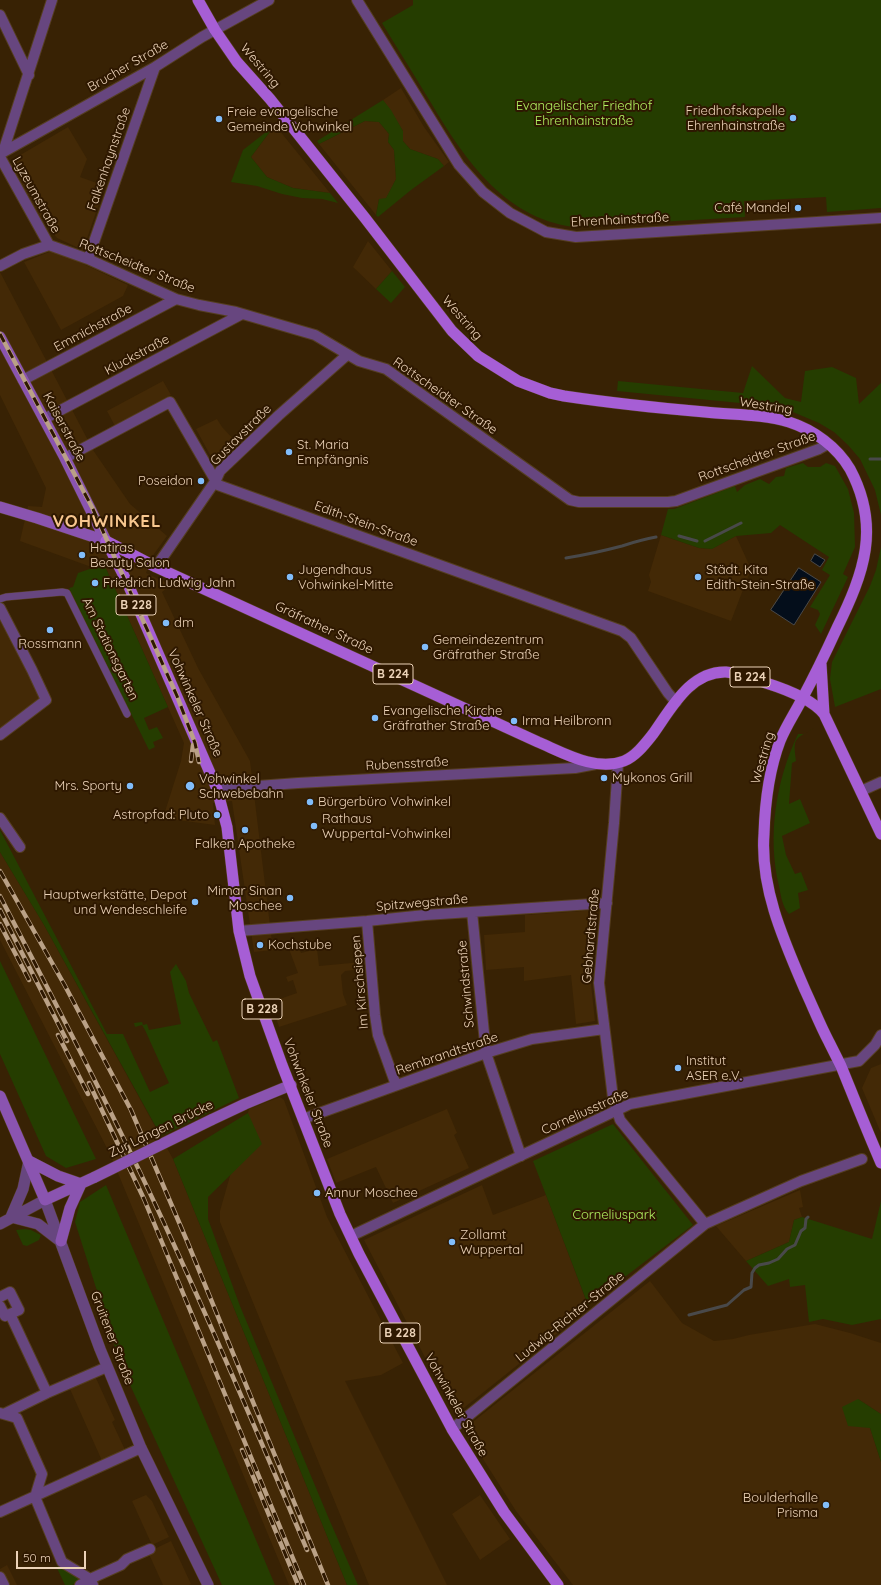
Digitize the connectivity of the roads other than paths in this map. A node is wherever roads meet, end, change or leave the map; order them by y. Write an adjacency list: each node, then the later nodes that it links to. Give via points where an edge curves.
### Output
1 (52, 0): 8 (street)
2 (198, 0): 6 (main road, Westring)
3 (269, 0): 6 (street, Brucher Straße)
4 (357, 0): 10 (street, Ehrenhainstraße, via 459,165 483,192 510,213 546,232 576,237)
5 (0, 15): 8 (street)
6 (215, 30): 7 (street, Brucher Straße); 20 (main road, Westring, via 237,62 384,242 452,331 478,356 518,381 550,393 594,400 771,418 814,433)
7 (155, 67): 9 (street, Brucher Straße); 12 (street, Falkenhaynstraße)
8 (29, 75): 9 (street)
9 (1, 155): 11 (street, Lyzeumstraße)
10 (881, 218)
11 (49, 245): 12 (street, Rottscheidter Straße); 13 (street)
12 (88, 260): 14 (street, Rottscheidter Straße)
13 (0, 266)
14 (176, 299): 15 (street, Rottscheidter Straße); 18 (street, Emmichstraße)
15 (242, 314): 17 (street, Rottscheidter Straße, via 315,335); 19 (street, Kluckstraße)
16 (0, 337): 18 (main road, Kaiserstraße / B 228)
17 (346, 355): 20 (street, Rottscheidter Straße, via 386,369 570,500 579,502 676,501); 22 (street, Gustavstraße, via 255,436 220,471)
18 (23, 380): 19 (main road, Kaiserstraße / B 228)
19 (44, 419): 21 (main road, Kaiserstraße / B 228)
20 (828, 444): 28 (main road, Westring, via 856,478 869,524 861,578)
21 (65, 458): 22 (street, Edith-Stein-Straße, via 170,402); 24 (main road, Kaiserstraße / B 228)
22 (216, 480): 25 (street, Gustavstraße); 30 (street, Edith-Stein-Straße, via 218,485 622,631 631,638)
23 (0, 507): 24 (main road)
24 (104, 536): 25 (main road, Gräfrather Straße); 37 (main road, Vohwinkeler Straße / B 228, via 127,582)
25 (156, 567): 35 (main road, Gräfrather Straße / B 224, via 574,758)
26 (0, 599): 31 (street, Am Stationsgarten, via 54,592 67,593)
27 (0, 608): 33 (street, via 46,700)
28 (821, 662): 29 (main road, Westring); 32 (main road)
29 (803, 698): 30 (main road, Gräfrather Straße / B 224, via 771,684 725,672 709,674 696,680); 32 (main road, Gräfrather Straße / B 224, via 818,706); 50 (main road, Westring, via 780,740 770,773 763,854 775,916)
30 (676, 702): 34 (main road, Gräfrather Straße / B 224, via 639,750)
31 (127, 714)
32 (824, 714): 38 (main road, Gräfrather Straße / B 224)
33 (0, 735)
34 (618, 763): 35 (main road, Gräfrather Straße / B 224); 42 (street, Gebhardtstraße)
35 (598, 764): 37 (street, Rubensstraße, via 575,768)
36 (881, 782): 38 (street)
37 (217, 789): 45 (main road, Vohwinkeler Straße / B 228, via 227,826)
38 (861, 791): 40 (main road, Gräfrather Straße / B 224)
39 (0, 818): 41 (street)
40 (881, 834)
41 (20, 847)
42 (607, 903): 43 (street, Spitzwegstraße); 46 (street, Gebhardtstraße, via 599,983)
43 (472, 912): 44 (street, Spitzwegstraße); 49 (street, Schwindstraße)
44 (367, 921): 45 (street, Spitzwegstraße); 52 (street, Im Kirschsiepen, via 374,1015 378,1035)
45 (239, 930): 51 (main road, Vohwinkeler Straße / B 228, via 250,976)
46 (604, 1029): 49 (street, Rembrandtstraße, via 532,1039); 54 (street, Gebhardtstraße, via 612,1098)
47 (881, 1035): 48 (street, Corneliusstraße)
48 (878, 1046): 50 (street, Corneliusstraße, via 859,1061)
49 (486, 1054): 52 (street, Rembrandtstraße); 56 (street, Schwindstraße)
50 (840, 1065): 54 (street, Corneliusstraße, via 630,1104); 59 (main road, Westring)
51 (291, 1085): 55 (main road, Vohwinkeler Straße / B 228); 60 (main road, Zur Langen Brücke, bridge, via 244,1104)
52 (396, 1085): 55 (street, Rembrandtstraße)
53 (0, 1096): 58 (main road, Gruitener Straße)
54 (617, 1111): 56 (street, Corneliusstraße); 64 (street, via 620,1120)
55 (303, 1119): 65 (main road, Vohwinkeler Straße / B 228)
56 (521, 1156): 65 (street, Corneliusstraße)
57 (862, 1159): 64 (street, Ludwig-Richter-Straße, via 801,1181)
58 (29, 1161): 60 (main road); 61 (main road, Gruitener Straße); 62 (street, via 23,1189)
59 (881, 1163)
60 (81, 1184): 61 (main road, Zur Langen Brücke); 66 (main road)
61 (45, 1200): 62 (street); 66 (street, Gruitener Straße)
62 (11, 1217): 63 (street); 66 (street, via 38,1224)
63 (0, 1224)
64 (705, 1224): 73 (street, Ludwig-Richter-Straße)
65 (350, 1236): 73 (main road, Vohwinkeler Straße / B 228)
66 (61, 1241): 70 (street, Gruitener Straße)
67 (0, 1297): 69 (street, via 10,1292 19,1310)
68 (0, 1306): 69 (street, via 5,1316)
69 (10, 1314): 71 (street)
70 (107, 1367): 71 (street); 74 (street, Gruitener Straße)
71 (47, 1393): 72 (street)
72 (2, 1414): 75 (street, via 17,1418 42,1474)
73 (452, 1429): 83 (main road, Vohwinkeler Straße / B 228, via 504,1512)
74 (141, 1448): 75 (street); 80 (street, Gruitener Straße)
75 (35, 1497): 76 (street); 79 (street, via 62,1562)
76 (0, 1512)
77 (150, 1549): 79 (street, via 127,1559)
78 (0, 1577): 81 (street)
79 (91, 1581): 82 (street)
80 (205, 1584)
81 (4, 1585)
82 (80, 1585)
83 (558, 1585)

